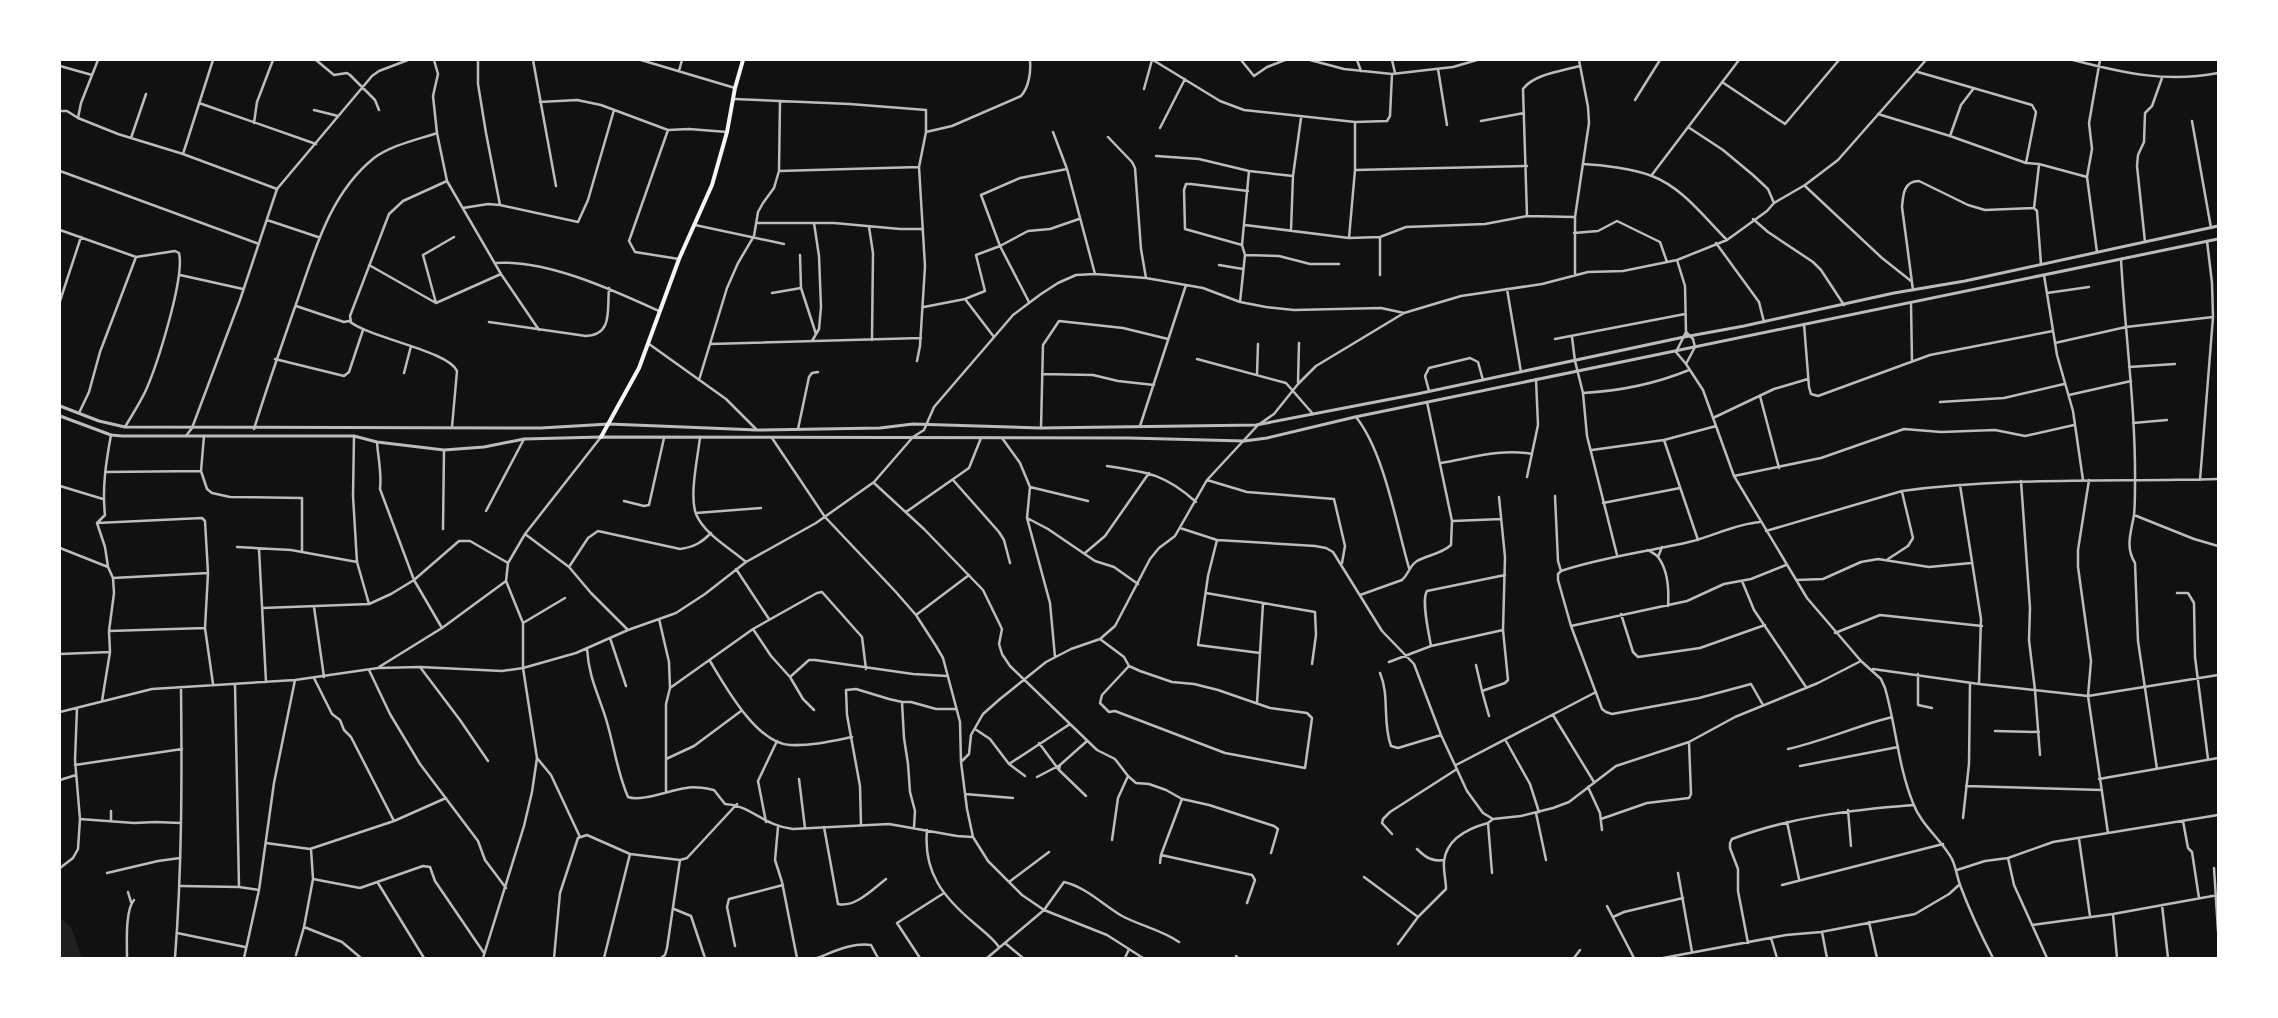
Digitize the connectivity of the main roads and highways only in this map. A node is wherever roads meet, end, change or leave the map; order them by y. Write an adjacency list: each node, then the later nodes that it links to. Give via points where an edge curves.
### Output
1 (743, 60): 2 (main road, via 728,132 712,185 679,259 636,375)
2 (600, 437)

